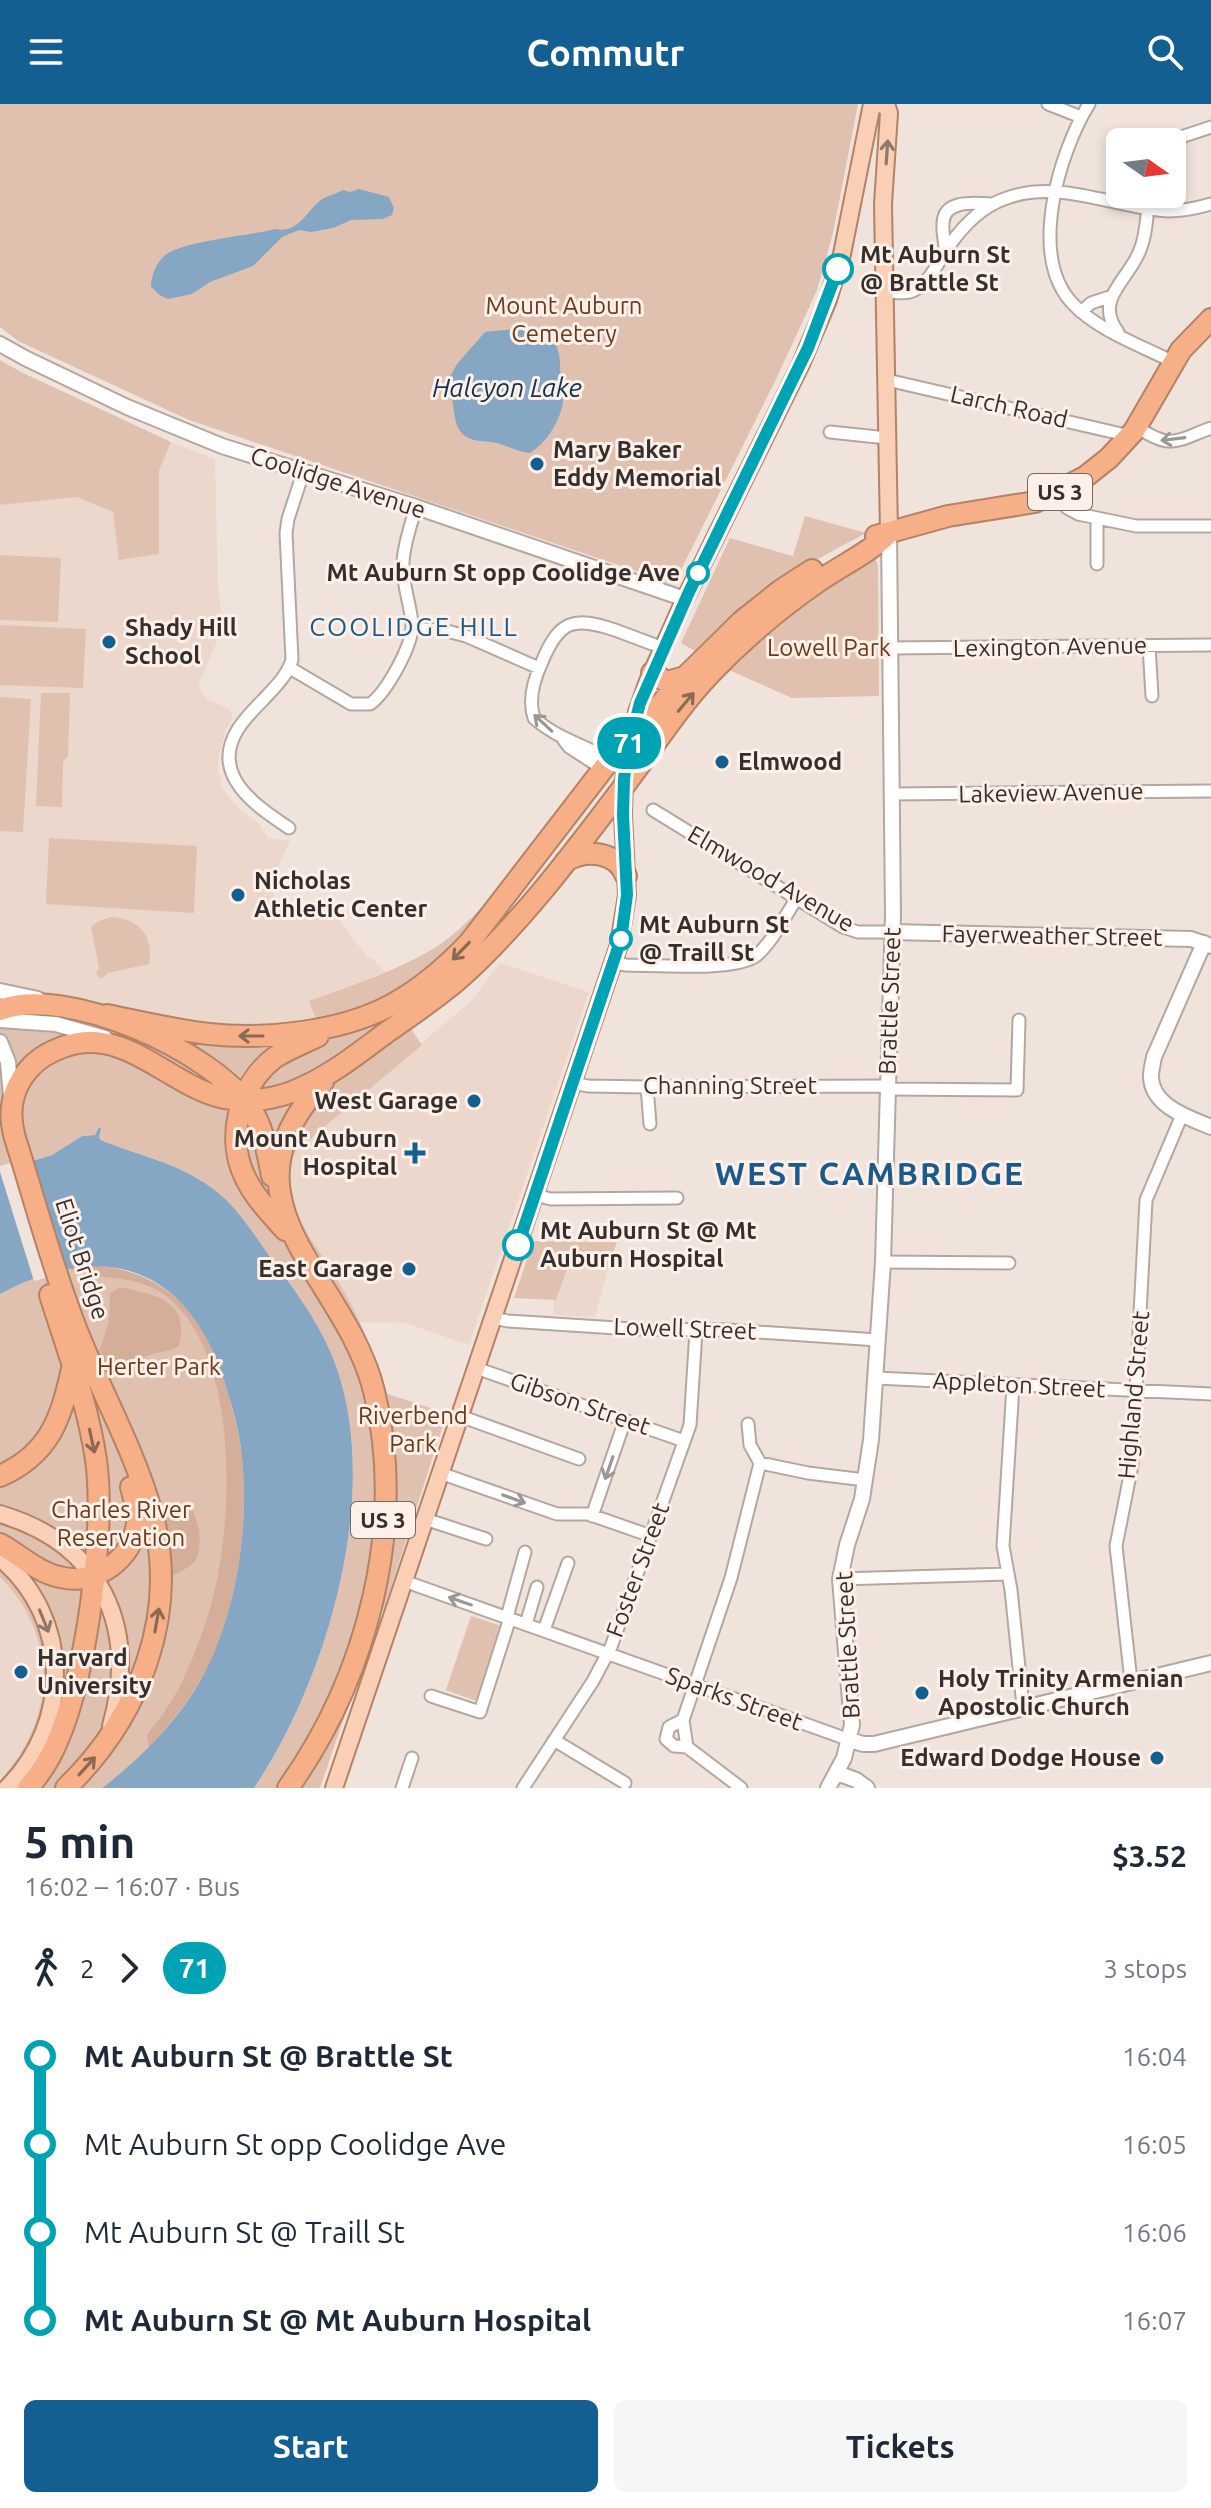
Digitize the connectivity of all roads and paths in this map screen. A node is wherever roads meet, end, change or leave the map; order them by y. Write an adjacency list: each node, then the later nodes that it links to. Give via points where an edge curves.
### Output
1 (872, 104): 8 (main road)
2 (881, 104): 10 (main road, Brattle Street, one-way to 2, via 889,112)
3 (1048, 104): 5 (street)
4 (1089, 104): 5 (street)
5 (1081, 117): 9 (street)
6 (1211, 127): 7 (street)
7 (1186, 135)
8 (857, 182): 10 (main road, via 873,188); 34 (main road, via 838,269 821,317)
9 (1056, 192): 11 (street, via 1024,193); 13 (street); 17 (street, via 1053,266 1061,289)
10 (883, 204): 15 (main road, Brattle Street)
11 (992, 204): 14 (street); 14 (street, via 966,202 950,208 942,221)
12 (1211, 204): 13 (street, via 1174,211)
13 (1147, 209): 16 (street, via 1140,249)
14 (944, 253): 15 (street, via 917,288)
15 (885, 292): 22 (main road, Brattle Street)
16 (1112, 296): 17 (street); 19 (street, via 1109,316)
17 (1081, 312): 19 (street)
18 (1211, 319): 21 (highway, US 3)
19 (1122, 335): 21 (street)
20 (0, 344): 27 (street, Coolidge Avenue, via 170,425)
21 (1173, 362): 24 (highway, US 3)
22 (887, 380): 24 (street, Larch Road); 26 (main road, Brattle Street)
23 (1211, 428): 24 (street, Larch Road, one-way to 24, via 1168,442)
24 (1134, 431): 28 (highway, US 3, via 1101,466)
25 (830, 432): 26 (street)
26 (887, 438): 32 (main road, Brattle Street)
27 (303, 473): 29 (street, Coolidge Avenue); 40 (street, via 286,533)
28 (1060, 492): 30 (street, via 1067,508); 32 (highway, US 3, via 1029,504 948,516)
29 (416, 507): 34 (street, Coolidge Avenue); 35 (street, via 403,560)
30 (1097, 518): 31 (street, via 1144,527); 33 (street)
31 (1211, 526)
32 (889, 533): 39 (street, Brattle Street); 43 (highway, US 3, via 869,538 781,590); 47 (highway, US 3, one-way to 32, via 679,709 723,661 791,601)
33 (1097, 564)
34 (685, 599): 38 (main road)
35 (413, 628): 40 (street, via 384,691 370,704 351,704); 41 (street, via 466,636)
36 (1211, 645): 37 (street, Lexington Avenue)
37 (1149, 646): 39 (street, Lexington Avenue); 44 (street)
38 (663, 648): 41 (street, via 580,621 562,631); 42 (main road)
39 (889, 648): 49 (street, Brattle Street)
40 (290, 668): 51 (street, via 241,725 230,757 234,780 244,793)
41 (539, 668): 46 (street, one-way to 41, via 538,722 532,699)
42 (652, 673): 43 (highway, via 667,682); 45 (main road)
43 (685, 677): 45 (highway, US 3)
44 (1152, 696)
45 (631, 736): 46 (highway, US 3); 47 (main road); 58 (highway, via 610,782)
46 (606, 764): 63 (highway, US 3, one-way to 63, via 457,955 407,995)
47 (623, 787): 52 (highway, US 3); 53 (main road)
48 (1211, 791): 49 (street, Lakeview Avenue)
49 (892, 794): 55 (street, Brattle Street)
50 (653, 810): 54 (street, Elmwood Avenue)
51 (289, 828)
52 (563, 864): 53 (highway, via 577,855 596,854 618,862); 58 (highway, US 3)
53 (626, 876): 57 (main road, via 625,919)
54 (797, 898): 55 (street, Elmwood Avenue, via 851,930); 57 (street, via 763,949 744,962)
55 (893, 932): 56 (street, Fayerweather Street, via 1191,939); 71 (street, Brattle Street)
56 (1208, 944): 74 (street, via 1154,1057 1150,1077 1163,1102)
57 (613, 963): 69 (main road)
58 (466, 972): 68 (highway, US 3)
59 (0, 991): 60 (street)
60 (69, 1008): 61 (highway, via 30,1004); 62 (highway)
61 (0, 1010)
62 (107, 1015): 63 (highway, one-way to 62, via 243,1036); 72 (highway, via 196,1061)
63 (355, 1019): 72 (highway, US 3, via 274,1059)
64 (0, 1020): 67 (street, via 80,1029)
65 (1019, 1020): 71 (street, Channing Street, via 1017,1090)
66 (0, 1042): 73 (street, via 9,1067)
67 (135, 1054): 72 (highway, via 200,1090); 73 (highway, via 98,1041 58,1048 27,1070)
68 (341, 1066): 72 (highway, via 295,1091); 80 (highway, US 3, via 309,1098 288,1131 279,1172)
69 (572, 1083): 70 (street, Channing Street); 78 (main road)
70 (647, 1087): 71 (street, Channing Street); 75 (street)
71 (888, 1087): 82 (street, Brattle Street)
72 (244, 1100): 80 (highway, via 262,1132); 81 (highway, US 3, via 236,1136 242,1170)
73 (11, 1105): 77 (highway, Eliot Bridge)
74 (1182, 1115): 76 (street); 92 (street, Highland Street, via 1146,1200)
75 (650, 1124)
76 (1211, 1127)
77 (6, 1139): 84 (highway, Eliot Bridge)
78 (535, 1195): 79 (street); 85 (main road)
79 (677, 1198)
80 (282, 1211): 81 (highway, US 3)
81 (302, 1251): 139 (highway, US 3, via 348,1325 370,1376 381,1433 384,1514 373,1596 356,1658 322,1733)
82 (883, 1262): 83 (street); 87 (street, Brattle Street)
83 (1009, 1263)
84 (59, 1299): 88 (highway, Eliot Bridge); 97 (highway, Eliot Bridge)
85 (493, 1318): 86 (street, Lowell Street); 89 (main road)
86 (696, 1331): 87 (street, Lowell Street); 98 (street, Foster Street, via 692,1412)
87 (878, 1340): 90 (street, Brattle Street)
88 (73, 1366): 102 (highway, via 50,1436 22,1464); 115 (highway, Eliot Bridge, one-way to 115, via 96,1462)
89 (476, 1368): 94 (main road); 95 (street, Gibson Street)
90 (876, 1378): 91 (street, Appleton Street); 103 (street, Brattle Street)
91 (1013, 1386): 92 (street, Appleton Street); 114 (street, via 1003,1546)
92 (1137, 1390): 93 (street, Appleton Street); 124 (street, Highland Street, via 1132,1465 1116,1546)
93 (1211, 1394)
94 (460, 1416): 99 (street); 101 (main road)
95 (625, 1420): 98 (street, Gibson Street); 105 (street, one-way to 105)
96 (748, 1424): 100 (street, via 750,1445)
97 (121, 1434): 115 (highway, via 136,1526 122,1557); 131 (highway, Eliot Bridge, one-way to 97, via 132,1701 147,1662 161,1587 152,1513)
98 (684, 1441): 108 (street, Foster Street)
99 (579, 1459)
100 (760, 1463): 103 (street); 125 (street, via 731,1578)
101 (440, 1473): 105 (street, one-way to 105, via 557,1514); 106 (main road)
102 (0, 1476)
103 (865, 1480): 116 (street, Brattle Street)
104 (6, 1516): 107 (main road, via 17,1531 9,1540); 115 (main road, via 58,1541)
105 (592, 1516): 108 (street)
106 (425, 1519): 109 (street); 117 (main road)
107 (0, 1536)
108 (651, 1536): 122 (street, Foster Street)
109 (486, 1539)
110 (0, 1544): 115 (highway, via 55,1576)
111 (525, 1552): 119 (street)
112 (0, 1558): 136 (main road, one-way to 136, via 19,1576 40,1610 55,1670 43,1738)
113 (568, 1563): 121 (street)
114 (1008, 1574): 116 (street); 127 (street)
115 (93, 1576): 131 (main road, via 113,1618 121,1654 119,1693); 137 (highway, Eliot Bridge, via 65,1721)
116 (840, 1579): 130 (street, Brattle Street)
117 (404, 1581): 119 (street, Sparks Street, one-way to 117); 140 (main road)
118 (537, 1587): 120 (street)
119 (509, 1618): 120 (street, Sparks Street); 126 (street, via 480,1712)
120 (526, 1624): 121 (street, Sparks Street)
121 (544, 1630): 122 (street, Sparks Street)
122 (608, 1654): 125 (street, Sparks Street); 129 (street, Foster Street)
123 (1211, 1663): 124 (street, Sparks Street)
124 (1131, 1681): 127 (street, Sparks Street)
125 (695, 1685): 128 (street); 130 (street, Sparks Street)
126 (431, 1696)
127 (1023, 1706): 130 (street, Sparks Street, via 874,1744)
128 (683, 1720): 132 (street); 132 (street, via 669,1727 666,1739)
129 (554, 1740): 135 (street); 142 (street, Foster Street)
130 (850, 1740): 134 (street, Brattle Street)
131 (106, 1743): 138 (highway, Eliot Bridge, one-way to 131)
132 (687, 1747): 143 (street)
133 (412, 1758): 141 (street)
134 (837, 1773): 144 (street, Brattle Street); 145 (street)
135 (625, 1783)
136 (7, 1788)
137 (28, 1788)
138 (66, 1788)
139 (288, 1788)
140 (334, 1788)
141 (402, 1788)
142 (523, 1788)
143 (741, 1788)
144 (828, 1788)
145 (867, 1788)

